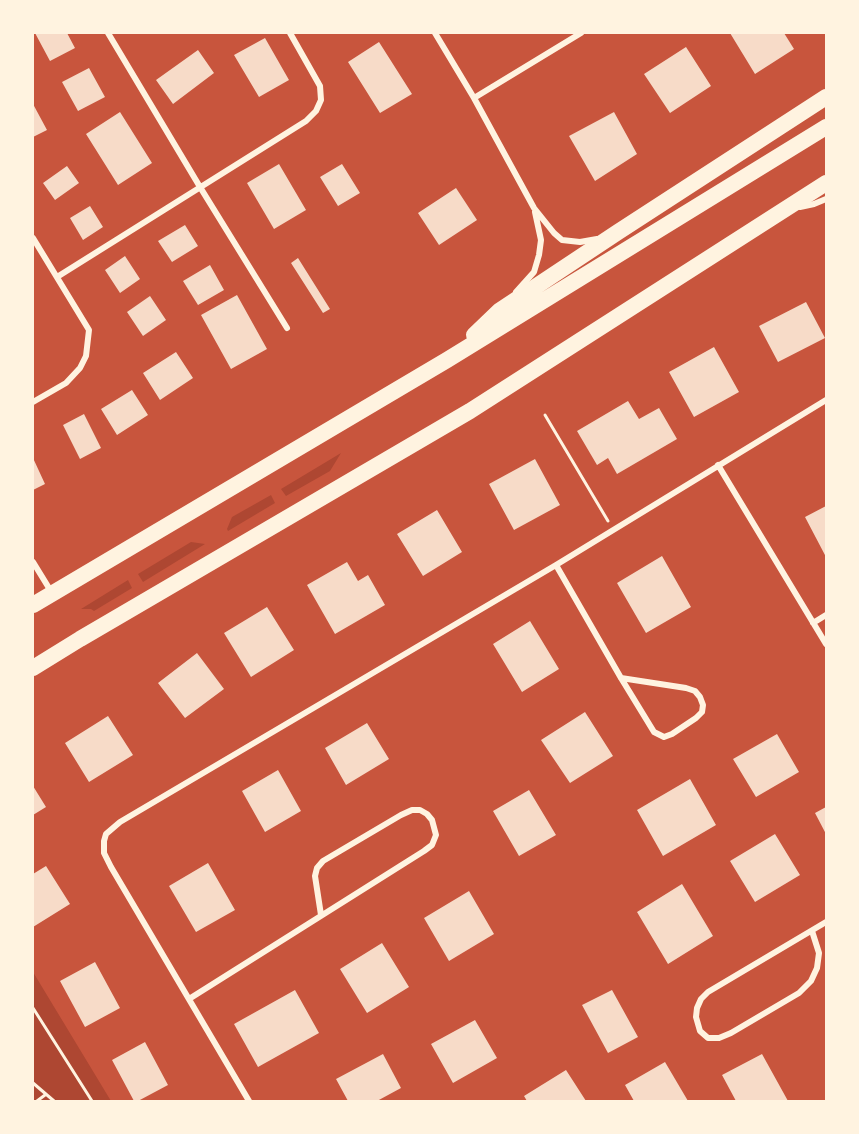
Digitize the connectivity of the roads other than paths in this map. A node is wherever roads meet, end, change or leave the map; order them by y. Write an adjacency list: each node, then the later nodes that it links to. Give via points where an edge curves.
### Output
1 (108, 33): 9 (street)
2 (290, 33): 9 (street, via 320,86 321,100 316,111)
3 (435, 33): 5 (street)
4 (580, 33): 5 (street)
5 (474, 98): 11 (street)
6 (826, 98): 13 (highway)
7 (826, 127): 18 (highway)
8 (826, 183): 12 (highway)
9 (200, 187): 15 (street); 17 (street)
10 (826, 199): 12 (street)
11 (534, 208): 13 (street, via 562,240 580,242); 16 (street, via 541,240 534,272)
12 (781, 211): 29 (highway, via 470,411)
13 (618, 232): 16 (highway)
14 (33, 238): 15 (street)
15 (57, 277): 20 (street, via 88,330 86,356 66,383)
16 (499, 311): 18 (highway)
17 (287, 328)
18 (447, 360): 24 (highway)
19 (826, 400): 21 (street)
20 (33, 402)
21 (718, 465): 23 (street); 27 (street)
22 (33, 562): 24 (street)
23 (556, 565): 30 (street); 34 (street, via 120,822 106,834 104,853 111,867)
24 (52, 593): 25 (highway)
25 (33, 605)
26 (826, 615): 27 (street)
27 (813, 622): 28 (street)
28 (826, 644)
29 (33, 668)
30 (621, 678): 30 (street, via 658,735 672,734 702,712 700,697 694,691)
31 (321, 915): 31 (street, via 432,845 436,835 427,814 412,810 323,861 315,876); 34 (street)
32 (826, 922): 33 (street)
33 (812, 931): 33 (street, via 708,992 697,1008 700,1031 708,1038 719,1038 799,993 817,968 819,953)
34 (189, 999): 35 (street)
35 (249, 1101)

